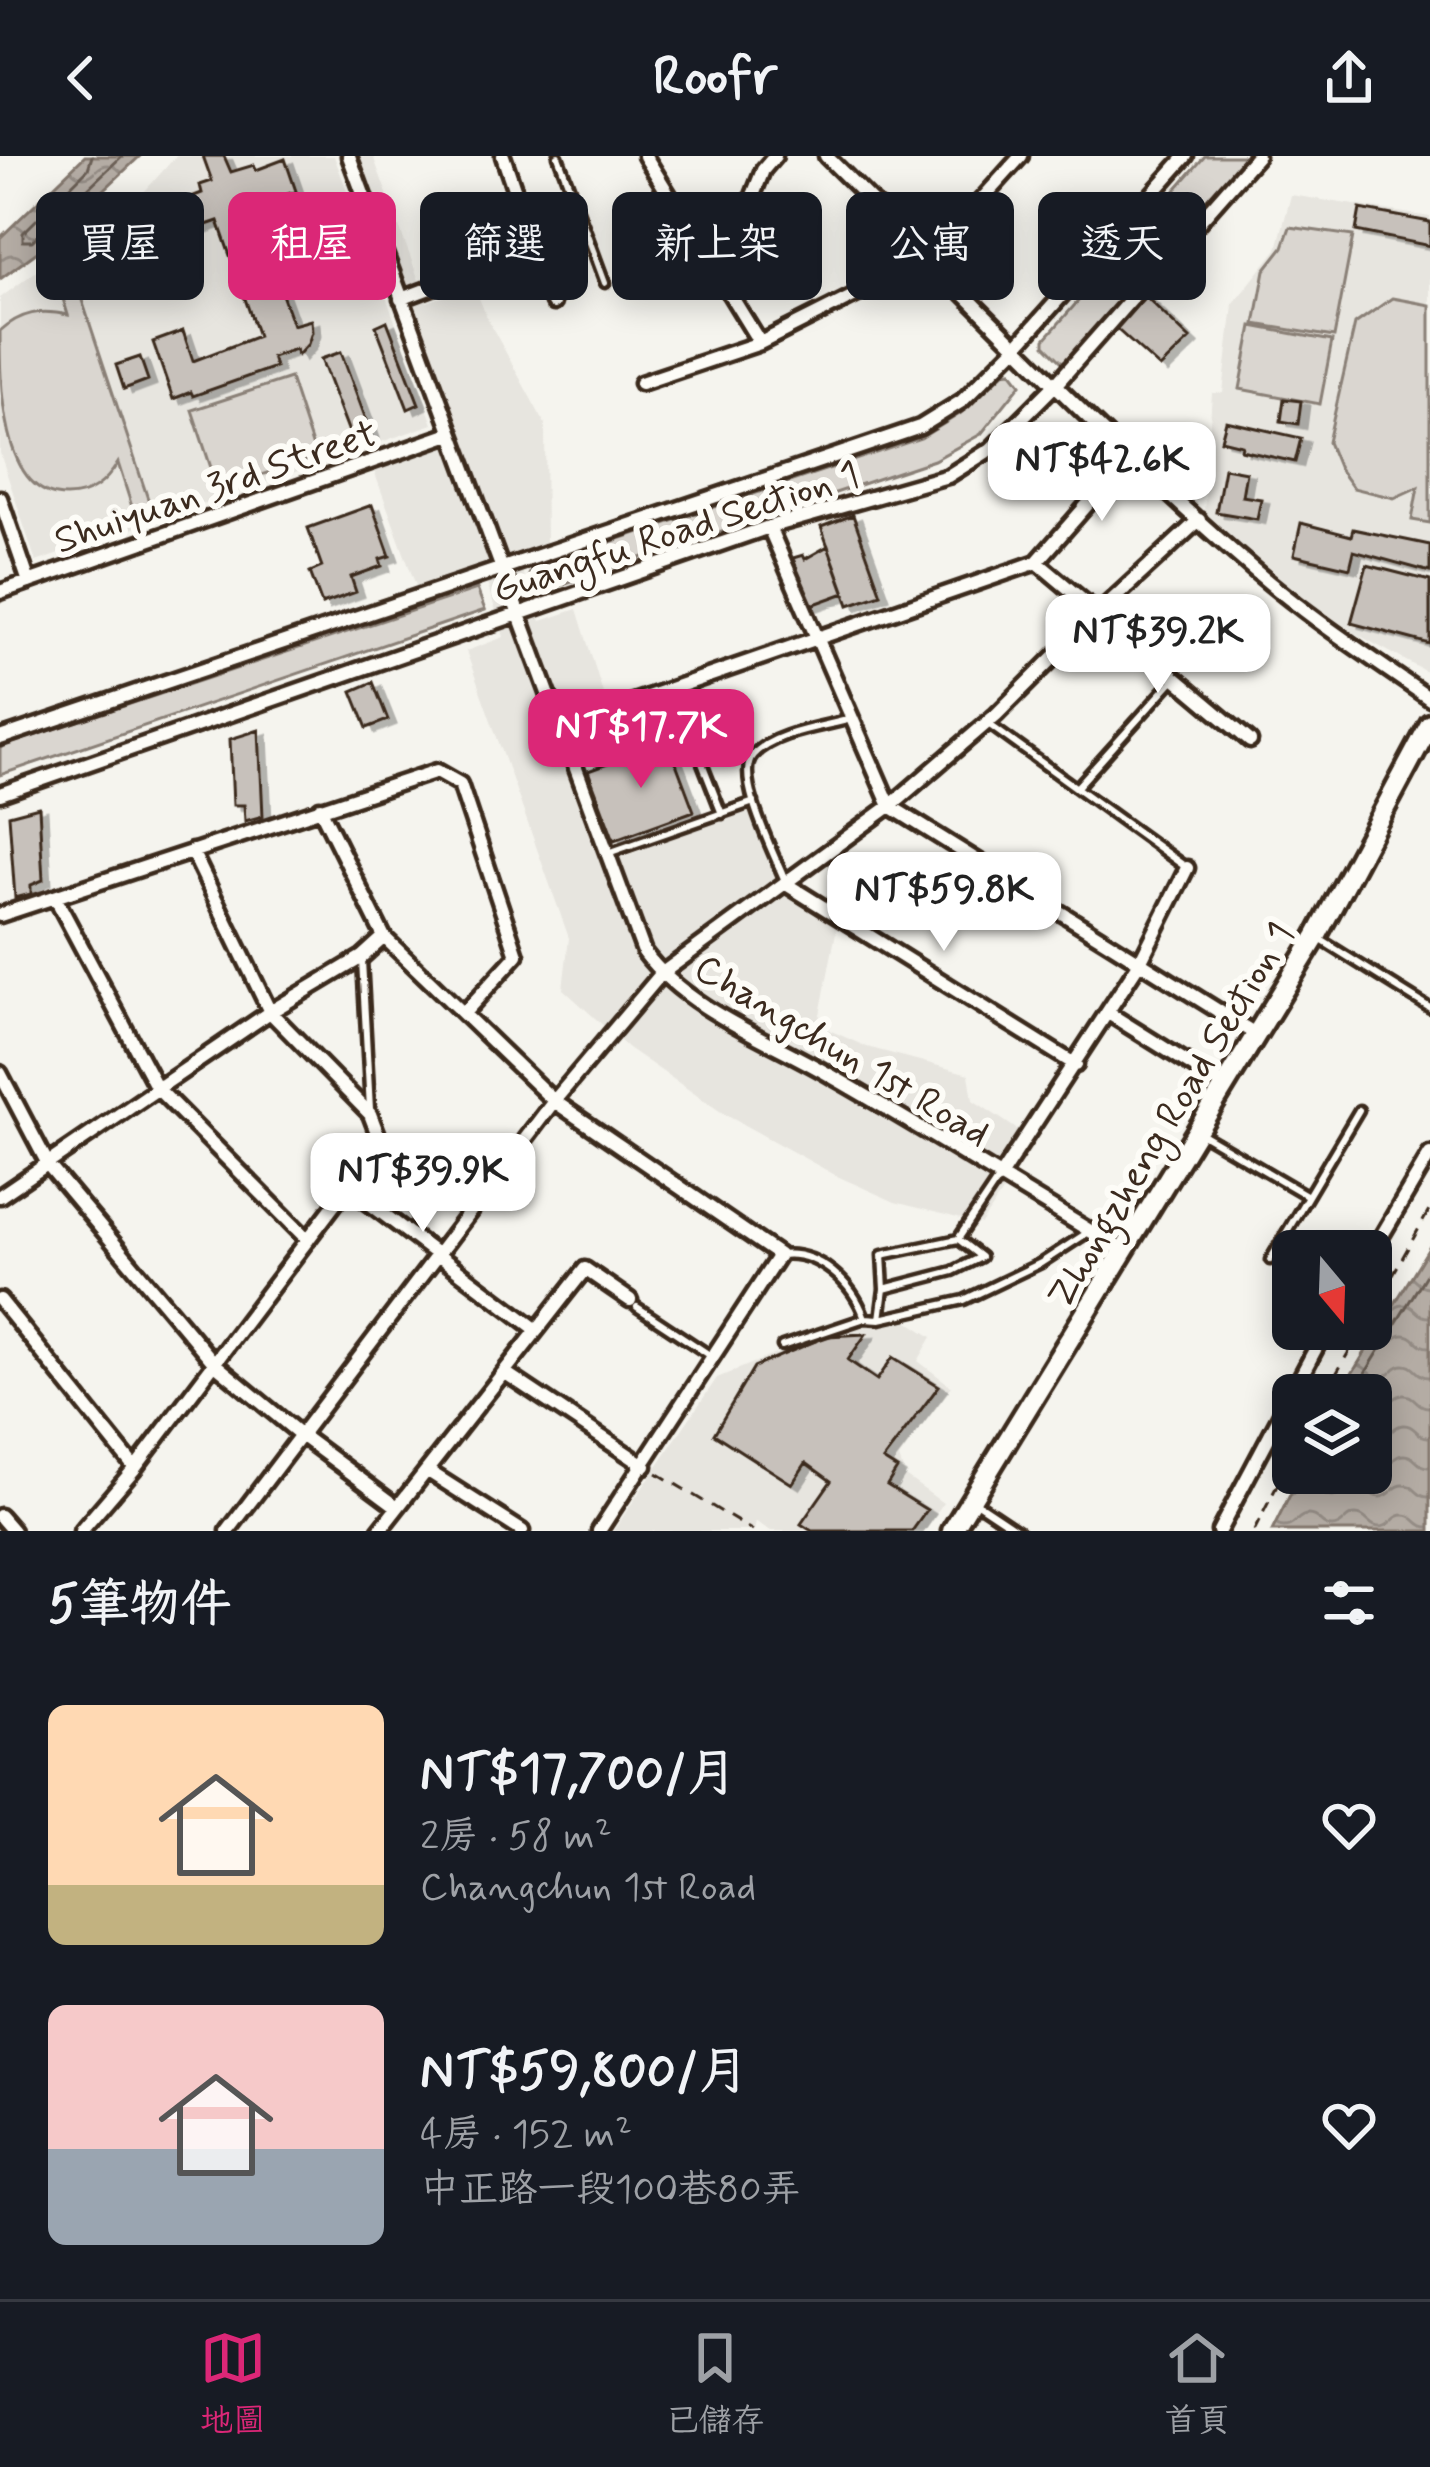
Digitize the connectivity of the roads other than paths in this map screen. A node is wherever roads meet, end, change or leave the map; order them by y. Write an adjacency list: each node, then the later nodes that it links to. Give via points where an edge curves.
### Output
1 (349, 156): 17 (street, Changchun 1st Road)
2 (503, 156): 10 (street)
3 (558, 156): 15 (lane)
4 (645, 156): 11 (street)
5 (776, 156): 12 (street)
6 (826, 156): 13 (street)
7 (1186, 156): 24 (street, Guangfu Road Section 1)
8 (1257, 156): 26 (street, Guangfu Road Section 1)
9 (1016, 158): 14 (street)
10 (516, 192)
11 (667, 192)
12 (755, 192)
13 (863, 192)
14 (986, 192)
15 (604, 283)
16 (420, 292): 17 (street)
17 (401, 299): 27 (street, Changchun 1st Road)
18 (552, 300): 22 (street)
19 (734, 300): 23 (street)
20 (846, 300): 23 (street)
21 (970, 300): 24 (street)
22 (553, 303)
23 (760, 344): 25 (street)
24 (1015, 348): 26 (street); 33 (street, Guangfu Road Section 1, via 962,401 920,427)
25 (641, 383)
26 (1057, 383): 28 (street); 31 (street, Guangfu Road Section 1, via 991,449 948,476)
27 (450, 434): 33 (street, Changchun 1st Road); 34 (street, Shuiyuan 3rd Street)
28 (1131, 454): 30 (street); 32 (street)
29 (0, 498): 34 (street)
30 (1199, 520): 37 (street); 41 (street)
31 (769, 527): 36 (street, Guangfu Road Section 1); 38 (street)
32 (1037, 562): 37 (street); 38 (street)
33 (500, 568): 36 (street, Changchun 1st Road); 46 (street, Guangfu Road Section 1)
34 (29, 582): 35 (street, Shuiyuan 3rd Street)
35 (0, 592)
36 (518, 612): 45 (street, Changchun 1st Road); 49 (street, Guangfu Road Section 1)
37 (1097, 614): 39 (street); 43 (street)
38 (819, 637): 40 (street); 42 (street)
39 (1175, 678): 47 (street); 48 (lane)
40 (673, 688): 45 (street); 53 (lane)
41 (1430, 699)
42 (851, 719): 50 (lane, via 772,742 753,756 747,767); 51 (street)
43 (987, 723): 48 (lane); 51 (street)
44 (1430, 724): 61 (main road, Zhongzheng Road Section 1)
45 (561, 727): 55 (street, Changchun 1st Road)
46 (0, 738)
47 (1250, 741)
48 (1076, 788): 56 (lane)
49 (0, 794)
50 (754, 802): 53 (lane); 57 (lane)
51 (890, 806): 57 (street); 63 (street)
52 (320, 808): 54 (street); 60 (street); 67 (street, via 437,770 460,784 517,955)
53 (722, 814): 55 (lane)
54 (192, 850): 58 (street); 66 (street)
55 (607, 854): 64 (street, Changchun 1st Road, via 644,952)
56 (1186, 868): 63 (street)
57 (786, 884): 64 (street); 70 (street)
58 (55, 897): 59 (street); 73 (street)
59 (0, 915)
60 (384, 937): 62 (street); 67 (street)
61 (1316, 937): 65 (lane); 69 (main road, Zhongzheng Road Section 1)
62 (362, 957): 66 (street); 76 (lane)
63 (1140, 962): 68 (street); 69 (street)
64 (661, 974): 74 (street); 80 (street, Changchun 1st Road)
65 (1430, 1008)
66 (270, 1012): 73 (street); 76 (street)
67 (465, 1012): 74 (street)
68 (1108, 1013): 70 (street); 72 (street)
69 (1257, 1035): 72 (main road, Zhongzheng Road Section 1)
70 (1076, 1065): 80 (street)
71 (0, 1072): 79 (street)
72 (1225, 1087): 77 (main road, Zhongzheng Road Section 1)
73 (158, 1088): 79 (street); 87 (street)
74 (554, 1101): 89 (street); 90 (street)
75 (1358, 1110): 83 (lane)
76 (370, 1114): 81 (street, via 380,1143)
77 (1197, 1131): 83 (lane); 88 (main road, Zhongzheng Road Section 1)
78 (1430, 1154): 84 (street)
79 (49, 1166): 82 (street); 101 (street)
80 (999, 1178): 85 (street, Changchun 1st Road); 86 (lane)
81 (349, 1188): 87 (street); 89 (street)
82 (0, 1196)
83 (1308, 1196): 91 (lane)
84 (1385, 1230)
85 (1090, 1232): 88 (street, Changchun 1st Road); 96 (lane, via 988,1291)
86 (958, 1239): 92 (lane, via 882,1255); 92 (lane, via 981,1258)
87 (308, 1240): 101 (street)
88 (1124, 1252): 107 (main road, Zhongzheng Road Section 1)
89 (438, 1255): 97 (street); 103 (street)
90 (779, 1255): 95 (lane, via 800,1252 840,1278); 100 (street)
91 (1270, 1261)
92 (884, 1289): 96 (lane)
93 (0, 1300): 105 (street)
94 (633, 1304): 97 (street, via 585,1269); 100 (lane)
95 (865, 1318): 96 (lane); 98 (lane)
96 (880, 1319)
97 (537, 1330): 102 (street)
98 (782, 1346)
99 (1315, 1350): 118 (street)
100 (714, 1358): 104 (street)
101 (215, 1364): 103 (street); 105 (street)
102 (504, 1372): 104 (street); 106 (street)
103 (302, 1436): 108 (street); 112 (street)
104 (645, 1466): 115 (street)
105 (135, 1468): 111 (street)
106 (428, 1471): 108 (street); 114 (street)
107 (971, 1499): 116 (main road, Zhongzheng Road Section 1); 117 (lane)
108 (396, 1506): 113 (street)
109 (0, 1516): 110 (street)
110 (13, 1531)
111 (81, 1531)
112 (228, 1531)
113 (379, 1531)
114 (522, 1531)
115 (599, 1531)
116 (952, 1531)
117 (1019, 1531)
118 (1219, 1531)

